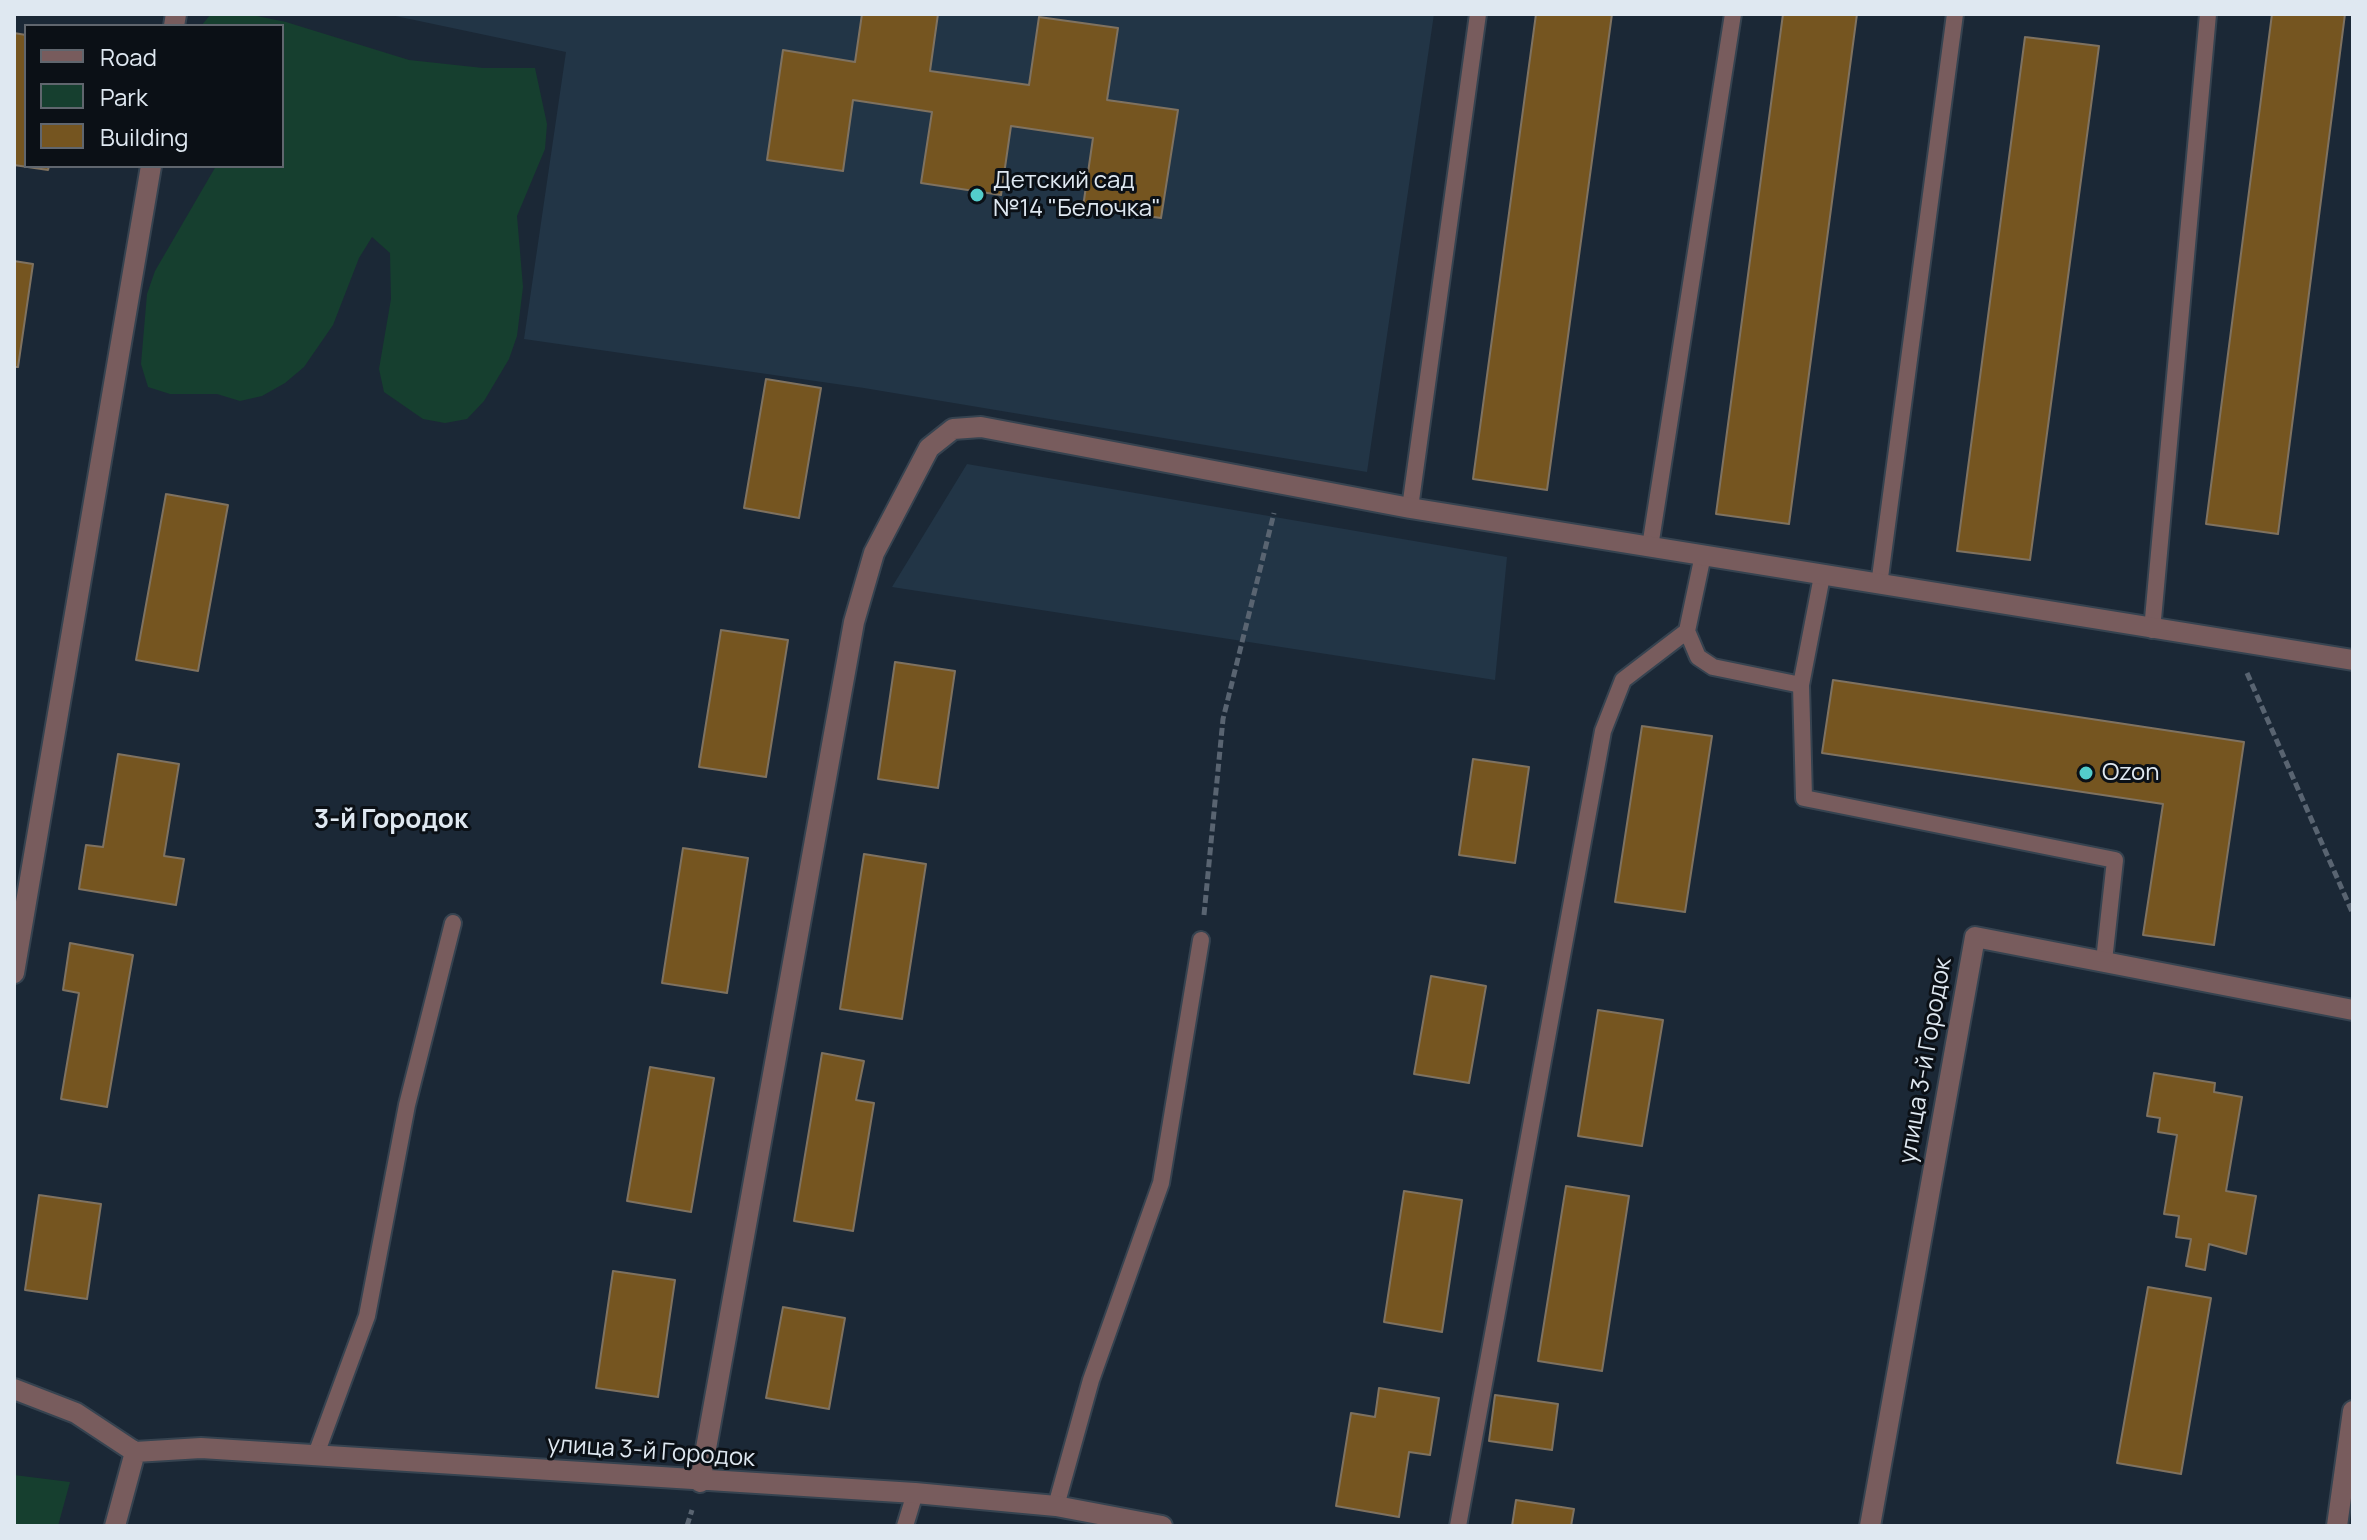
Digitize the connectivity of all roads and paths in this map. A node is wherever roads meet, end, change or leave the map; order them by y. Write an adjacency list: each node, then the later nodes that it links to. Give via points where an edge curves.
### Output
1 (1478, 14): 7 (lane)
2 (1733, 14): 8 (lane)
3 (1955, 14): 11 (lane)
4 (2208, 14): 12 (lane)
5 (151, 168): 21 (street)
6 (1282, 483): 7 (street); 19 (path, via 1223,719); 27 (street, via 981,427 953,429 929,448 874,553 854,622)
7 (1410, 508): 8 (street)
8 (1650, 547): 9 (street)
9 (1703, 555): 10 (street); 13 (lane)
10 (1822, 576): 11 (street); 16 (lane)
11 (1879, 585): 12 (street)
12 (2152, 630): 14 (street)
13 (1687, 631): 16 (lane, via 1698,657 1713,667); 33 (lane, via 1623,680 1603,731)
14 (2234, 644): 15 (street); 17 (path)
15 (2353, 660)
16 (1801, 685): 20 (lane, via 1804,798 2115,860)
17 (2353, 914)
18 (453, 923): 26 (lane, via 407,1105 367,1316)
19 (1201, 940): 29 (lane, via 1161,1183 1091,1380)
20 (2104, 961): 22 (street, улица 3-й Городок); 34 (street, улица 3-й Городок, via 1975,937)
21 (14, 973)
22 (2353, 1010)
23 (14, 1389): 25 (street, via 76,1413)
24 (2353, 1411): 35 (street)
25 (135, 1452): 26 (street, улица 3-й Городок, via 201,1448); 30 (street)
26 (315, 1457): 27 (street, улица 3-й Городок)
27 (700, 1482): 28 (street, улица 3-й Городок)
28 (915, 1493): 29 (street, улица 3-й Городок); 31 (lane)
29 (1056, 1506): 32 (street, улица 3-й Городок)
30 (115, 1526)
31 (905, 1526)
32 (1162, 1526)
33 (1458, 1526)
34 (1870, 1526)
35 (2337, 1526)

